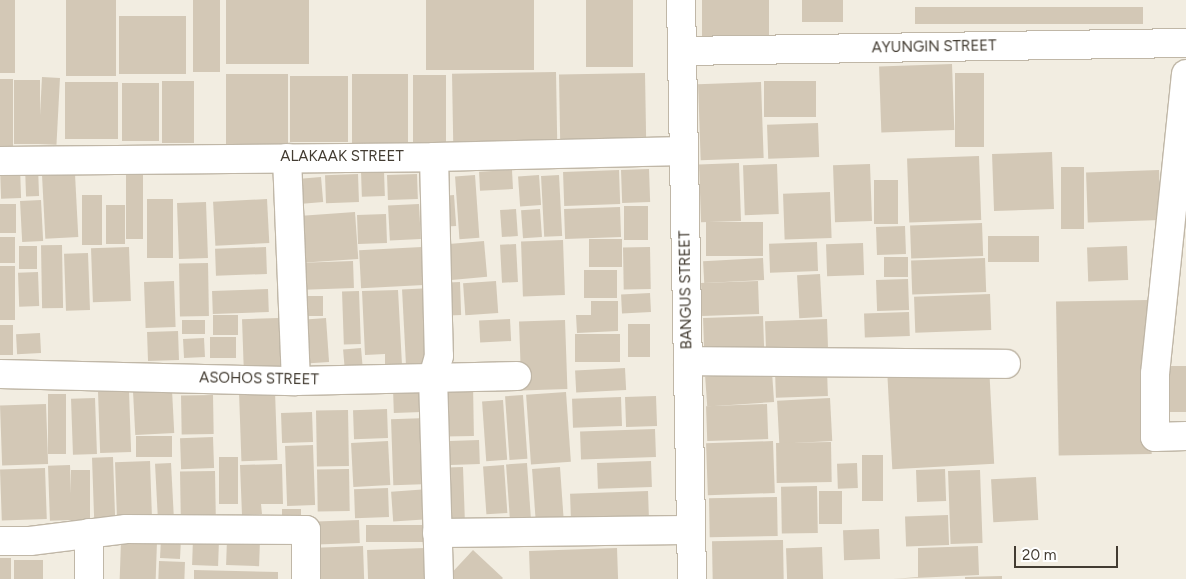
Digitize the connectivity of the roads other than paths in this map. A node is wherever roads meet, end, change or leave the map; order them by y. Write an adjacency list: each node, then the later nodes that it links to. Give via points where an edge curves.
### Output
1 (681, 0): 3 (street, BANGUS STREET)
2 (1186, 43): 3 (street, AYUNGIN STREET)
3 (682, 51): 5 (street, BANGUS STREET)
4 (1186, 74): 15 (street, via 1155,374 1155,437)
5 (684, 151): 6 (street, ALAKAAK STREET); 9 (street, BANGUS STREET)
6 (434, 157): 7 (street, ALAKAAK STREET); 13 (street, via 440,356)
7 (287, 158): 8 (street, ALAKAAK STREET); 14 (street)
8 (0, 161)
9 (688, 360): 10 (street); 16 (street, BANGUS STREET)
10 (1006, 364)
11 (0, 374): 14 (street, ASOHOS STREET)
12 (517, 376): 13 (street, ASOHOS STREET)
13 (433, 377): 14 (street, ASOHOS STREET); 17 (street)
14 (296, 381)
15 (1186, 436)
16 (691, 530): 17 (street); 23 (street, BANGUS STREET)
17 (438, 533): 22 (street)
18 (89, 534): 19 (street); 20 (street); 21 (street, via 126,529 306,530)
19 (0, 541)
20 (89, 579)
21 (306, 579)
22 (439, 579)
23 (692, 579)

